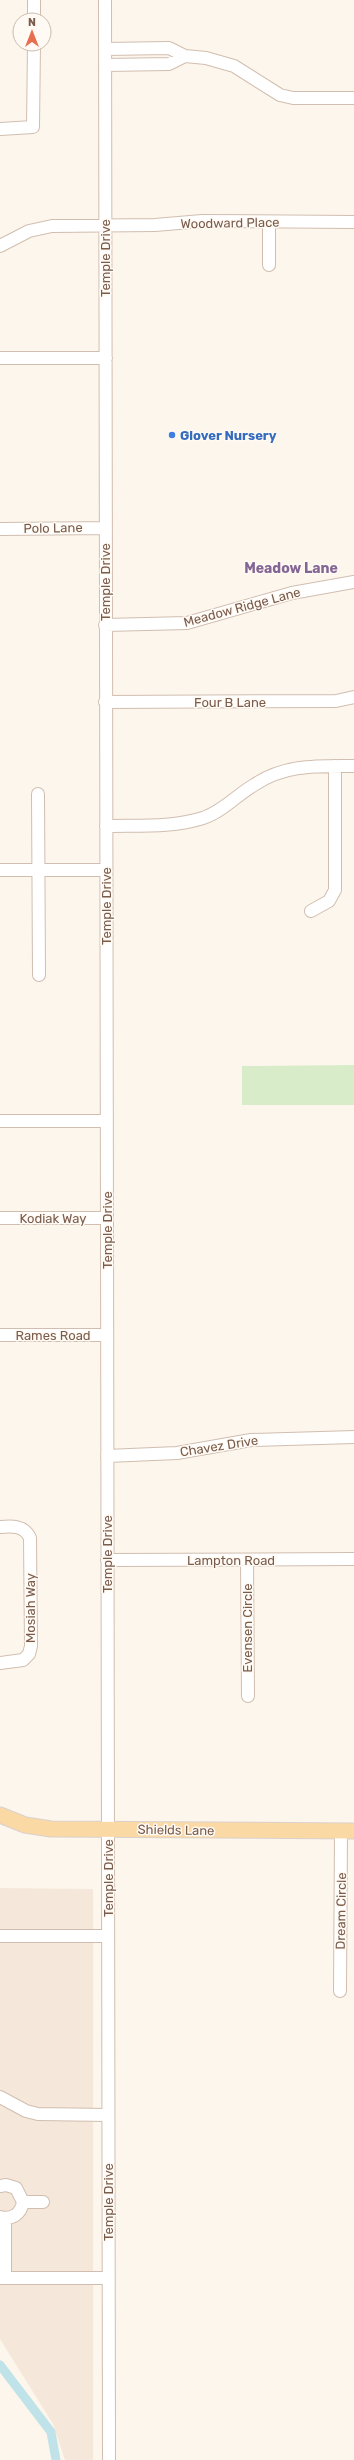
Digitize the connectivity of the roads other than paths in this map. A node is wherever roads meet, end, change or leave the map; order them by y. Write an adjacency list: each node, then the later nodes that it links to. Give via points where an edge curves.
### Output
1 (34, 0): 3 (street)
2 (105, 0): 4 (street, Temple Drive)
3 (34, 12)
4 (105, 49): 6 (street, via 169,48); 7 (street, Temple Drive)
5 (34, 52): 9 (street, via 33,127)
6 (185, 56): 7 (street, via 169,64); 8 (street, via 206,58 234,66 270,91 285,97)
7 (105, 64): 12 (street, Temple Drive)
8 (354, 98)
9 (0, 128)
10 (269, 222): 11 (street, Woodward Place); 12 (street, Woodward Place, via 202,221); 14 (street)
11 (354, 222)
12 (105, 226): 13 (street, Woodward Place, via 39,228); 16 (street, Temple Drive)
13 (0, 246)
14 (269, 265)
15 (0, 358): 16 (street)
16 (106, 358): 17 (street, Temple Drive)
17 (106, 528): 18 (street, Polo Lane); 20 (street, Temple Drive)
18 (0, 529)
19 (354, 582): 20 (street, Meadow Ridge Lane, via 292,592 187,623)
20 (105, 625): 22 (street, Temple Drive)
21 (354, 697): 22 (street, Four B Lane, via 336,701)
22 (105, 702): 26 (street, Temple Drive)
23 (335, 766): 24 (street); 26 (street, via 302,766 276,772 216,812 192,821 166,826); 30 (street, via 335,890 329,900)
24 (354, 766)
25 (38, 794): 28 (street)
26 (106, 826): 29 (street, Temple Drive)
27 (0, 870): 28 (street)
28 (38, 870): 29 (street); 31 (street)
29 (106, 870): 33 (street, Temple Drive)
30 (311, 911)
31 (38, 975)
32 (0, 1121): 33 (street)
33 (106, 1121): 35 (street, Temple Drive)
34 (0, 1218): 35 (street, Kodiak Way)
35 (106, 1218): 37 (street, Temple Drive)
36 (0, 1335): 37 (street, Rames Road)
37 (107, 1335): 39 (street, Temple Drive)
38 (354, 1437): 39 (street, Chavez Drive, via 244,1441 177,1453)
39 (107, 1456): 42 (street, Temple Drive)
40 (0, 1526): 44 (street, Mosiah Way, via 18,1527 26,1531 30,1542 30,1650 22,1660)
41 (354, 1559): 43 (street, Lampton Road)
42 (107, 1560): 43 (street, Lampton Road); 47 (street, Temple Drive)
43 (247, 1560): 45 (street, Evensen Circle)
44 (0, 1662)
45 (248, 1696)
46 (0, 1815): 47 (main road, Shields Lane, via 34,1828)
47 (108, 1829): 48 (main road, Shields Lane); 50 (street, Temple Drive)
48 (348, 1831): 51 (street, Dream Circle)
49 (0, 1936): 50 (street)
50 (108, 1936): 53 (street, Temple Drive)
51 (340, 1991)
52 (0, 2097): 53 (street, via 26,2111 38,2114)
53 (108, 2115): 59 (street, Temple Drive)
54 (0, 2186): 55 (street, via 16,2188)
55 (23, 2202): 56 (street); 57 (street, via 19,2212)
56 (43, 2202)
57 (2, 2218): 58 (street)
58 (2, 2278): 59 (street)
59 (108, 2278): 60 (street, Temple Drive)
60 (109, 2460)

